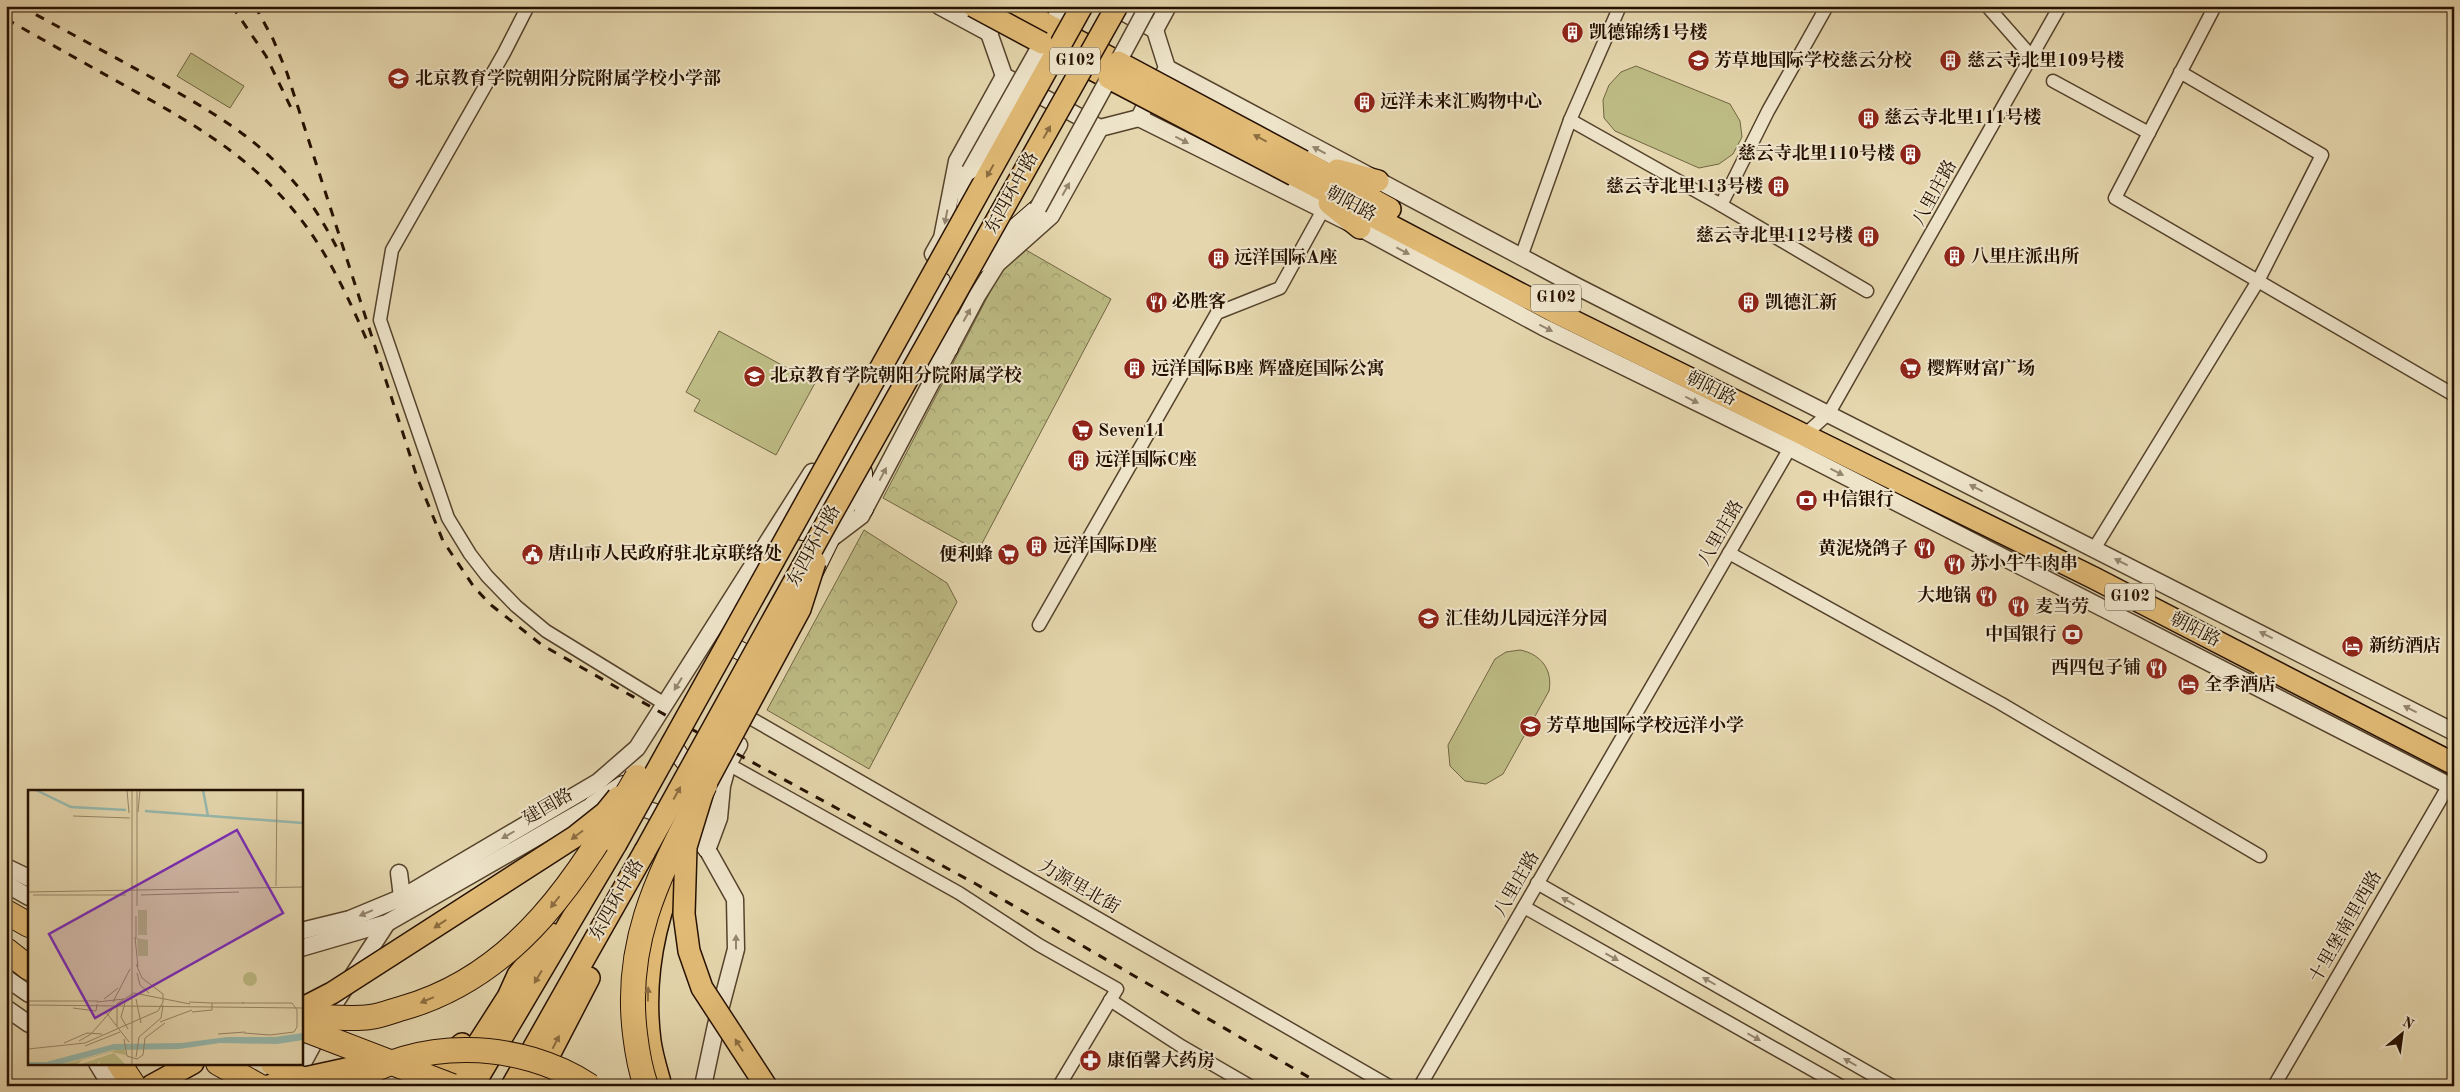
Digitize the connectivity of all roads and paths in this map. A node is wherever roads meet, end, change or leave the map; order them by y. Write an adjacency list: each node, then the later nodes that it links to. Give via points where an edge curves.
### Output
1 (528, 6): 56 (street, via 392,250 380,320 448,518 470,554 516,606 546,631)
2 (939, 6): 18 (street)
3 (974, 6): 19 (highway, 朝阳路 / G102, bridge)
4 (1004, 6): 18 (street)
5 (1012, 6): 19 (highway, 朝阳路 / G102)
6 (1062, 6): 19 (street, 东四环中路)
7 (1082, 6): 46 (highway, 东四环中路, one-way to 46, bridge)
8 (1112, 6): 17 (street)
9 (1117, 6): 48 (highway, 东四环中路, one-way to 9, bridge)
10 (1148, 6): 22 (street, 东四环中路, bridge)
11 (1168, 6): 17 (street)
12 (1620, 6): 27 (street)
13 (1827, 6): 33 (street)
14 (1987, 6): 20 (street)
15 (2060, 6): 20 (street, 八里庄路)
16 (2215, 6): 23 (street)
17 (1155, 30): 21 (street)
18 (989, 33): 24 (street)
19 (1047, 35): 22 (highway, 朝阳路 / G102, bridge); 31 (street, 东四环中路, bridge)
20 (2031, 56): 44 (street, 八里庄路)
21 (1167, 68): 26 (street); 32 (street, 朝阳路, one-way to 21)
22 (1113, 70): 30 (highway, 朝阳路 / G102, bridge); 34 (street, 东四环中路, bridge)
23 (2180, 72): 29 (street); 38 (street, via 2322,155)
24 (1004, 76): 28 (street); 56 (street, one-way to 56, via 957,161 942,238 807,480)
25 (2052, 81): 29 (street)
26 (1139, 118): 28 (street); 35 (street, 朝阳路, one-way to 35)
27 (1570, 120): 33 (street); 37 (street)
28 (1100, 128): 41 (street, 东四环中路, one-way to 28, via 997,264 1051,216)
29 (2149, 133): 38 (street, via 2115,198)
30 (1299, 168): 32 (highway); 36 (highway); 44 (highway, 朝阳路 / G102)
31 (970, 171): 54 (main road, 东四环中路, via 961,244)
32 (1378, 181): 37 (street, 朝阳路)
33 (1721, 204): 39 (street)
34 (1038, 208): 40 (main road, 东四环中路, via 983,256)
35 (1322, 210): 36 (street, 朝阳路); 52 (street, via 1280,288 1217,313)
36 (1360, 228): 44 (street, 朝阳路, one-way to 44, via 1543,327)
37 (1521, 257): 44 (street, 朝阳路)
38 (2258, 281): 43 (street); 50 (street)
39 (1868, 291)
40 (949, 317): 41 (main road); 42 (main road, 东四环中路)
41 (949, 348): 42 (main road); 47 (street, 东四环中路, one-way to 41)
42 (922, 365): 45 (main road, 东四环中路)
43 (2454, 394)
44 (1809, 431): 50 (street, 朝阳路, one-way to 44); 51 (street, 八里庄路); 60 (highway, 朝阳路 / G102); 62 (highway, 朝阳路 / G102); 65 (street, 朝阳路, one-way to 65)
45 (863, 472): 47 (main road); 49 (main road, 东四环中路)
46 (805, 502): 63 (highway, bridge); 73 (highway, 东四环中路, bridge)
47 (864, 509): 49 (street, 东四环中路, via 861,516)
48 (831, 515): 64 (highway, bridge, via 800,609); 69 (highway, 东四环中路, one-way to 48, bridge)
49 (832, 538): 53 (main road, 东四环中路)
50 (2094, 549): 58 (street, 朝阳路, one-way to 50)
51 (1729, 553): 70 (street, via 2000,703); 75 (street, 八里庄路)
52 (1039, 625)
53 (776, 643): 55 (main road, 东四环中路); 57 (street, 东四环中路, via 767,691)
54 (735, 648): 55 (main road); 59 (main road, 东四环中路)
55 (764, 664): 64 (main road, 东四环中路, via 720,745)
56 (665, 704): 78 (street, one-way to 78, via 637,748 598,782)
57 (752, 720): 61 (street, 东四环中路); 124 (street, 力源里北街)
58 (2454, 732)
59 (676, 750): 64 (main road, via 682,761); 66 (main road, 东四环中路)
60 (2454, 751)
61 (728, 764): 64 (main road); 68 (street, 东四环中路, via 719,818); 92 (street, via 959,893 1039,945 1117,989)
62 (2454, 764)
63 (637, 777): 94 (highway, one-way to 94, bridge, via 605,812 576,836 332,993); 95 (highway, one-way to 95, bridge, via 594,850 550,908 514,947 470,980 423,1002 369,1017)
64 (708, 777): 67 (highway, bridge); 68 (main road, 东四环中路); 118 (highway, bridge, via 658,881 641,930 634,964 633,1015 637,1051)
65 (2451, 786): 128 (street, 十里堡南里西路)
66 (593, 805): 68 (street, 建国路, via 629,804 653,810 685,828); 78 (street, 建国路)
67 (686, 847): 119 (highway, one-way to 67, via 650,1042 649,962 672,878); 121 (highway, one-way to 67, bridge, via 702,988 689,951 684,914)
68 (707, 849): 120 (street, 建国路, one-way to 68, via 736,949 735,899)
69 (645, 851): 115 (highway, 东四环中路); 116 (highway, one-way to 69, via 639,880)
70 (2260, 856)
71 (6, 867): 74 (street)
72 (399, 873): 78 (street)
73 (598, 876): 91 (highway, via 518,975); 114 (highway, 东四环中路, one-way to 114)
74 (28, 878)
75 (1537, 883): 79 (street, 八里庄路); 127 (street, one-way to 75)
76 (6, 884): 77 (street)
77 (28, 896)
78 (403, 905): 82 (street, 建国路); 84 (street, one-way to 84)
79 (1524, 907): 125 (street, 八里庄路); 126 (street, one-way to 126)
80 (6, 911): 81 (highway); 83 (highway)
81 (28, 919)
82 (387, 923): 86 (street, 建国路); 109 (street, via 337,1000)
83 (28, 924)
84 (302, 931)
85 (6, 948): 87 (highway); 88 (highway)
86 (302, 948)
87 (28, 959)
88 (28, 967)
89 (6, 978): 90 (street)
90 (28, 993)
91 (508, 997): 112 (highway); 113 (highway)
92 (1110, 1000): 122 (street); 123 (street)
93 (6, 1008): 96 (street)
94 (302, 1008)
95 (302, 1016)
96 (28, 1023)
97 (302, 1028): 113 (highway, bridge)
98 (412, 1055): 108 (highway, bridge); 111 (highway, bridge); 117 (highway, bridge, via 478,1050 528,1057 572,1074)
99 (98, 1064): 104 (street)
100 (120, 1064): 105 (highway)
101 (191, 1064): 106 (highway)
102 (220, 1064): 107 (highway)
103 (275, 1064): 110 (highway, bridge)
104 (111, 1086)
105 (134, 1086)
106 (151, 1086)
107 (259, 1086)
108 (268, 1086)
109 (291, 1086)
110 (313, 1086)
111 (347, 1086)
112 (416, 1086)
113 (452, 1086)
114 (473, 1086)
115 (512, 1086)
116 (533, 1086)
117 (590, 1086)
118 (646, 1086)
119 (661, 1086)
120 (703, 1086)
121 (766, 1086)
122 (1059, 1086)
123 (1250, 1086)
124 (1389, 1086)
125 (1420, 1086)
126 (1841, 1086)
127 (1892, 1086)
128 (2274, 1086)

